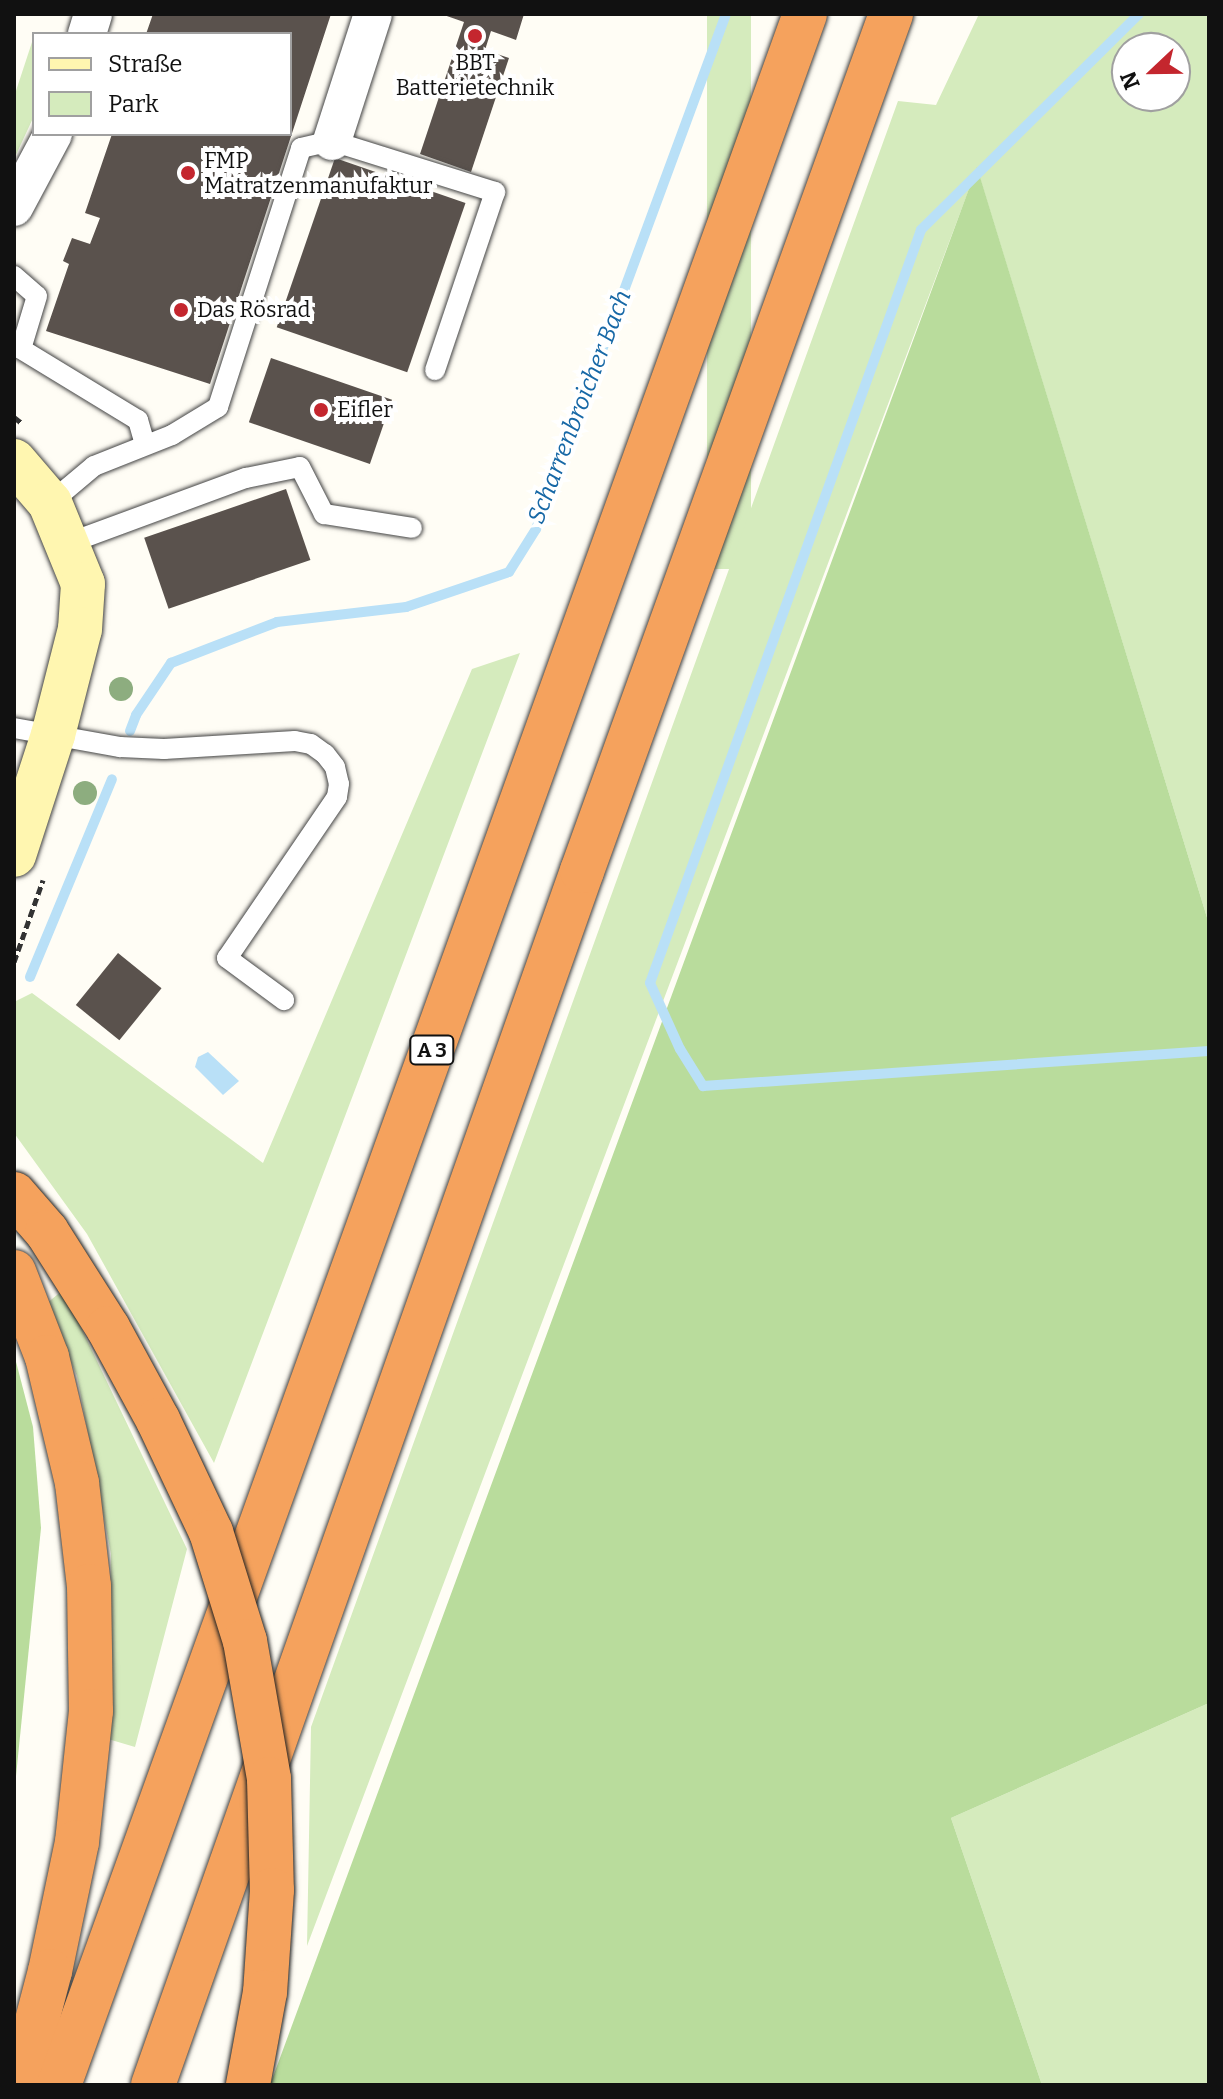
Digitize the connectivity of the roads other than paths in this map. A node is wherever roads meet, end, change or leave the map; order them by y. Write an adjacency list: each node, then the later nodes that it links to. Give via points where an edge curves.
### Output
1 (373, 14): 5 (street)
2 (805, 14): 20 (highway, A 3)
3 (891, 14): 21 (highway)
4 (52, 136): 6 (street)
5 (332, 141): 8 (lane, via 495,192); 9 (lane, via 301,148 218,407)
6 (14, 207)
7 (14, 276): 9 (lane, via 37,296 21,349 138,420)
8 (435, 370)
9 (145, 445): 11 (lane, via 94,466)
10 (14, 461): 11 (street)
11 (50, 503): 13 (street)
12 (412, 528): 13 (lane, via 324,514 300,467 246,478)
13 (69, 543): 14 (street, via 83,584 80,629)
14 (34, 731): 15 (street); 16 (lane, via 120,747 164,749 295,741 325,754 335,767 337,797 227,958)
15 (14, 855)
16 (284, 1000)
17 (14, 1194): 22 (highway, bridge, via 47,1232 158,1420 211,1532 245,1641 269,1779 272,1890 265,1992)
18 (14, 1272): 19 (highway, via 47,1357 77,1483 89,1586 91,1711 77,1842)
19 (20, 2085)
20 (59, 2085)
21 (153, 2085)
22 (248, 2085)

